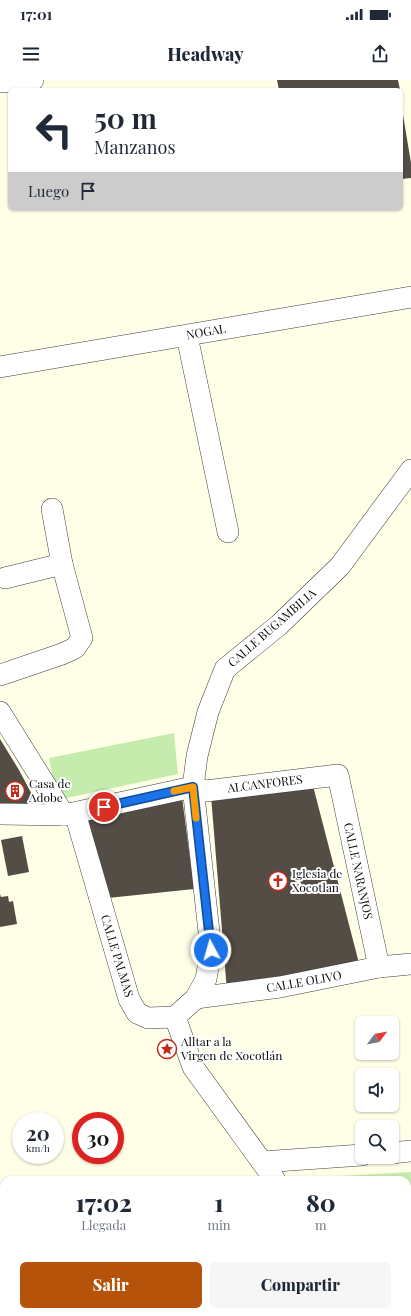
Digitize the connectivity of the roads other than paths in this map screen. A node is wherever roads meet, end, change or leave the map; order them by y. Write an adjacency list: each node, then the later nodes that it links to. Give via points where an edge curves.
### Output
1 (33, 80): 2 (street)
2 (0, 82)
3 (411, 297): 4 (street, NOGAL)
4 (187, 336): 5 (street, NOGAL); 8 (street)
5 (0, 367)
6 (411, 470): 14 (street, CALLE BUGAMBILIA, via 340,566 279,624 225,669 208,712 197,756)
7 (52, 509): 9 (street)
8 (228, 532)
9 (62, 564): 10 (street); 11 (street, via 82,638 75,648 62,654)
10 (5, 578)
11 (0, 675)
12 (0, 712): 16 (street, CALLE PALMAS)
13 (338, 775): 14 (street, ALCANFORES, via 206,791); 18 (street, CALLE NARANJOS)
14 (193, 787): 16 (street); 19 (street, CALLE BUGAMBILIA, via 211,950 206,980)
15 (0, 814): 16 (street)
16 (70, 814): 20 (street, CALLE PALMAS, via 129,999 137,1013 148,1018)
17 (411, 964): 18 (street, CALLE OLIVO)
18 (378, 967): 19 (street, CALLE OLIVO, via 280,987)
19 (196, 998): 20 (street, CALLE BUGAMBILIA)
20 (175, 1018): 24 (street, via 193,1068)
21 (411, 1152): 22 (street)
22 (399, 1153)
23 (355, 1155): 24 (street)
24 (262, 1162): 25 (street)
25 (272, 1176)

